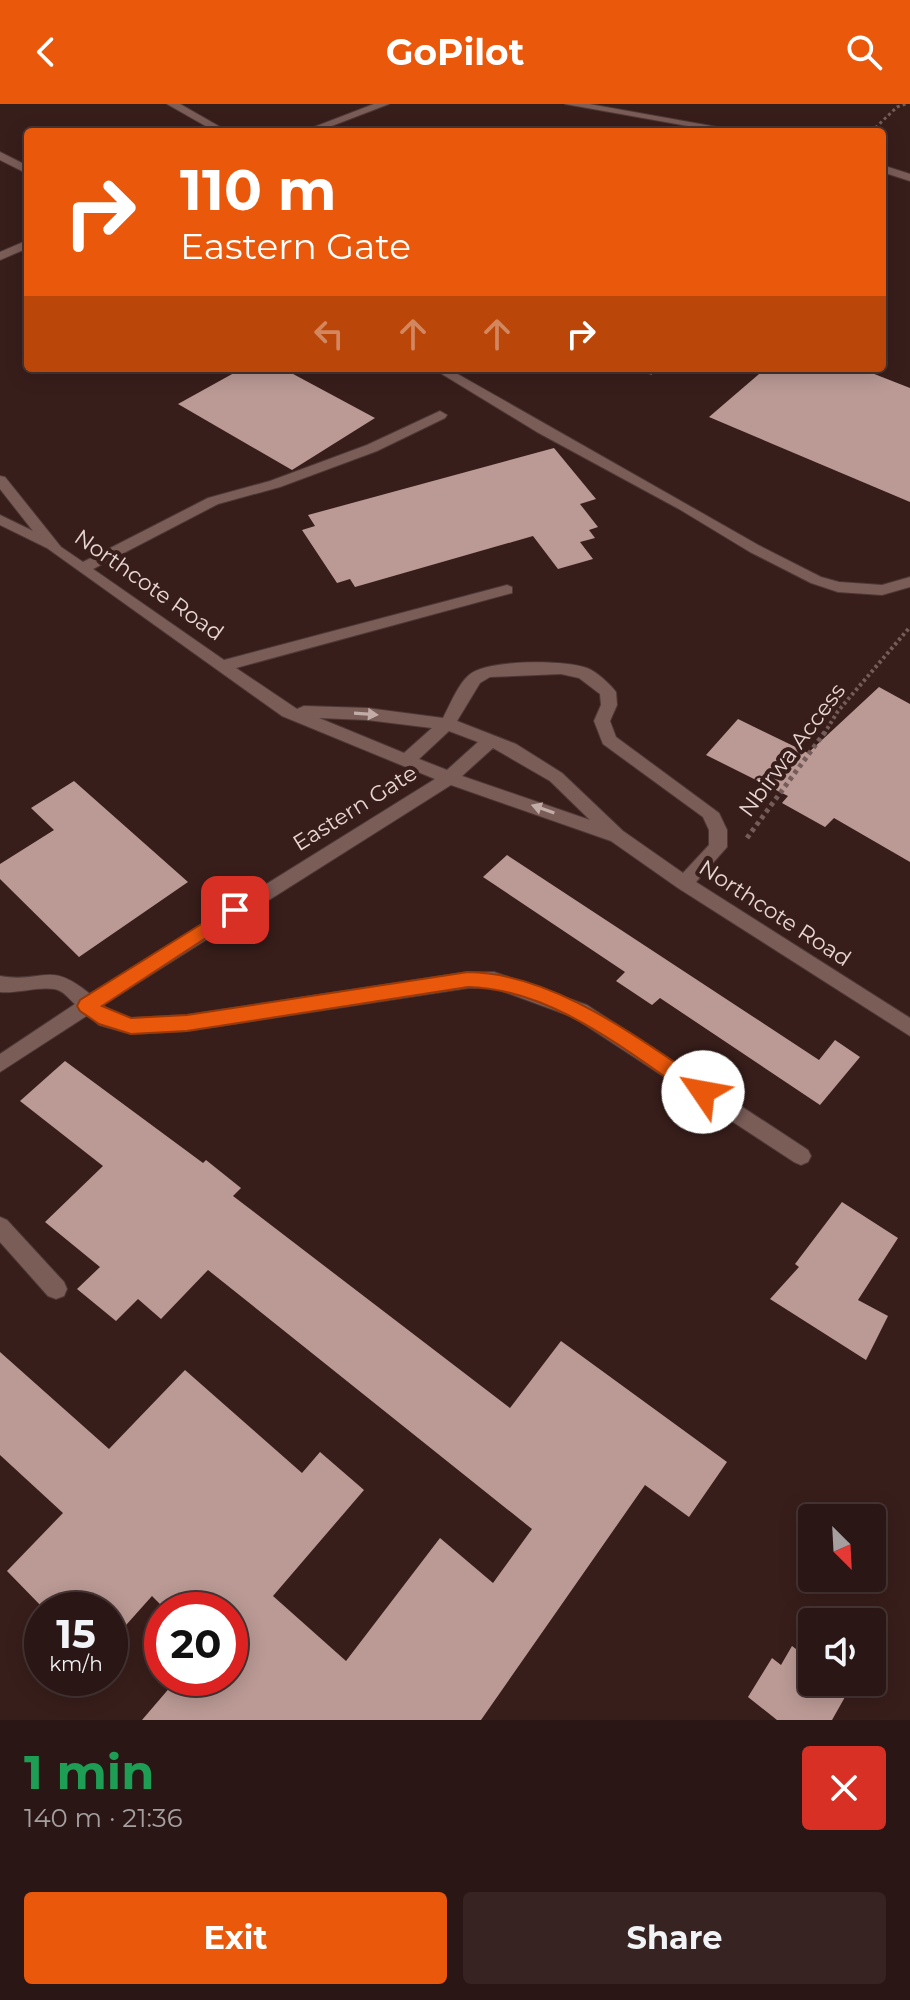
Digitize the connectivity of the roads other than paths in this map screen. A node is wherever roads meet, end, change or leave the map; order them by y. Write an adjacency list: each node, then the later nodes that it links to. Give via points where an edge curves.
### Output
1 (172, 104): 6 (lane)
2 (384, 104): 7 (lane)
3 (570, 104): 5 (lane)
4 (663, 104): 5 (lane)
5 (653, 118): 8 (lane)
6 (217, 128)
7 (317, 128)
8 (715, 128)
9 (0, 155): 10 (lane)
10 (24, 169)
11 (886, 169): 12 (lane)
12 (910, 178)
13 (24, 246): 14 (lane)
14 (0, 256)
15 (445, 372): 21 (lane, via 816,580 882,590)
16 (440, 415): 20 (lane, via 372,448 213,501)
17 (0, 480): 19 (lane, Northcote Road)
18 (0, 519): 19 (lane)
19 (56, 550): 20 (lane, Northcote Road)
20 (82, 568): 23 (lane, Northcote Road)
21 (910, 582)
22 (507, 590): 23 (lane)
23 (222, 666): 24 (lane, Northcote Road)
24 (288, 712): 25 (lane, Northcote Road, one-way to 25); 27 (lane, Northcote Road)
25 (447, 724): 26 (lane, Northcote Road); 27 (lane); 30 (lane, via 474,679 485,673 532,668 584,673 608,692 602,721 609,740 710,813 718,847)
26 (489, 742): 28 (lane, Eastern Gate); 29 (lane, Northcote Road, via 510,748 556,777)
27 (408, 759): 28 (lane, Northcote Road)
28 (449, 778): 29 (lane, Northcote Road, one-way to 28); 32 (lane, Eastern Gate)
29 (617, 836): 30 (lane, Northcote Road)
30 (684, 883): 33 (lane, Northcote Road)
31 (0, 984): 32 (lane, via 65,984)
32 (87, 1006): 34 (lane, Eastern Gate); 35 (lane, via 131,1026 187,1023 494,980 580,1011)
33 (910, 1028)
34 (0, 1064)
35 (801, 1156)
36 (0, 1227): 37 (lane)
37 (56, 1289)

